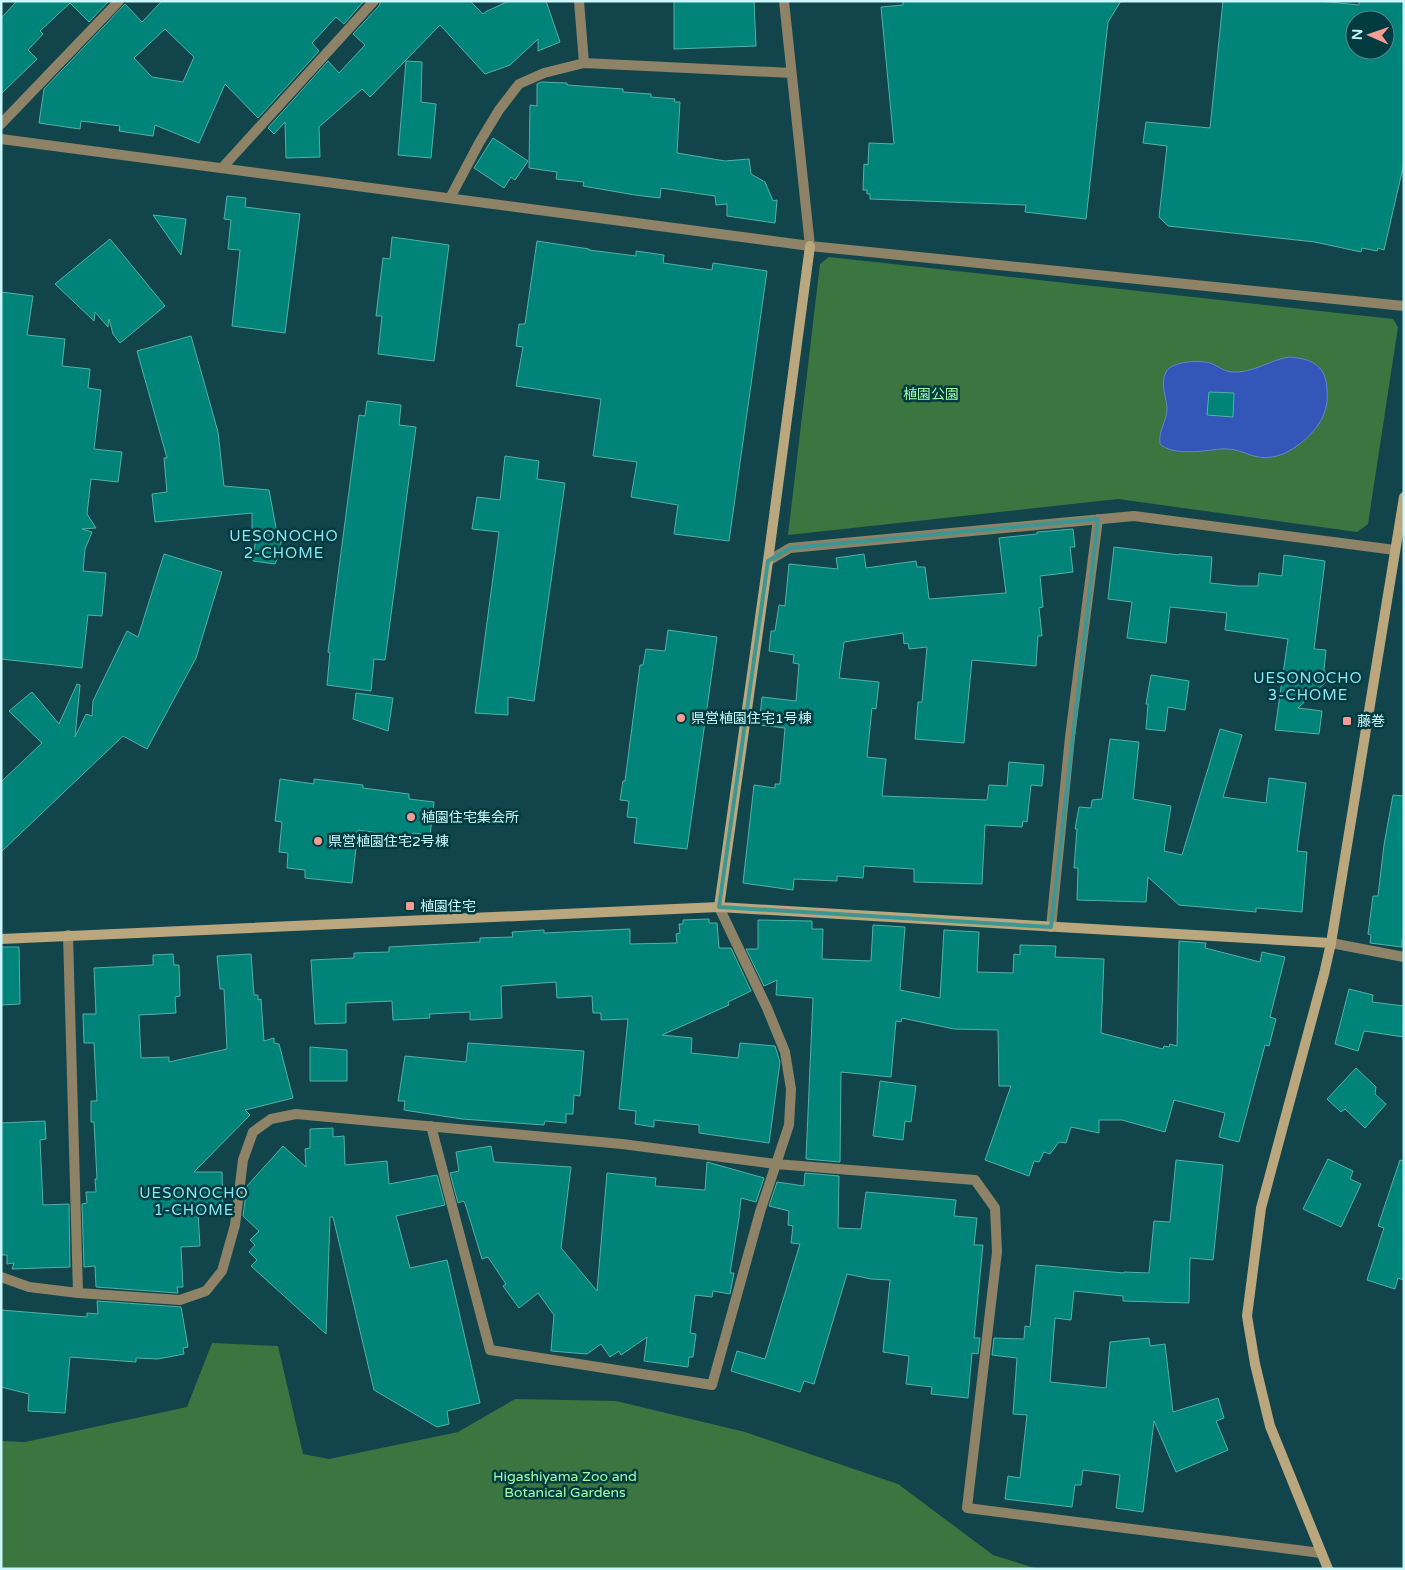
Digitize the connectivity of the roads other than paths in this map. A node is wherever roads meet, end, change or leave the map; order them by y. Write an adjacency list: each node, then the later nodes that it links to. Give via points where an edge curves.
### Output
1 (119, 1): 7 (street)
2 (374, 1): 9 (street)
3 (579, 1): 5 (street)
4 (784, 1): 6 (street)
5 (584, 63): 6 (street); 10 (street, via 544,73 519,84 478,143)
6 (791, 72): 11 (street)
7 (1, 124)
8 (1, 139): 9 (street)
9 (222, 168): 10 (street)
10 (450, 198): 11 (street)
11 (810, 246): 12 (street); 16 (street)
12 (1404, 306)
13 (1404, 497): 15 (street)
14 (1098, 519): 15 (street, via 1134,516); 16 (street, via 790,548); 18 (street)
15 (1395, 550): 21 (street)
16 (768, 561): 17 (street)
17 (719, 907): 18 (street); 19 (street); 24 (street, via 785,1052 791,1090 789,1125)
18 (1050, 927): 21 (street)
19 (68, 935): 20 (street); 26 (street)
20 (1, 939)
21 (1331, 943): 22 (street); 27 (street, via 1261,1208 1247,1316 1270,1426)
22 (1404, 957)
23 (431, 1126): 24 (street, via 622,1144); 24 (street, via 490,1350 712,1385); 26 (street, via 296,1114 271,1119 253,1132 243,1160 235,1226 222,1271 206,1291 180,1300)
24 (776, 1164): 27 (street, via 975,1180 995,1208 997,1252 967,1508)
25 (1, 1277): 26 (street, via 29,1287)
26 (78, 1293)
27 (1322, 1553): 28 (street)
28 (1328, 1569)

